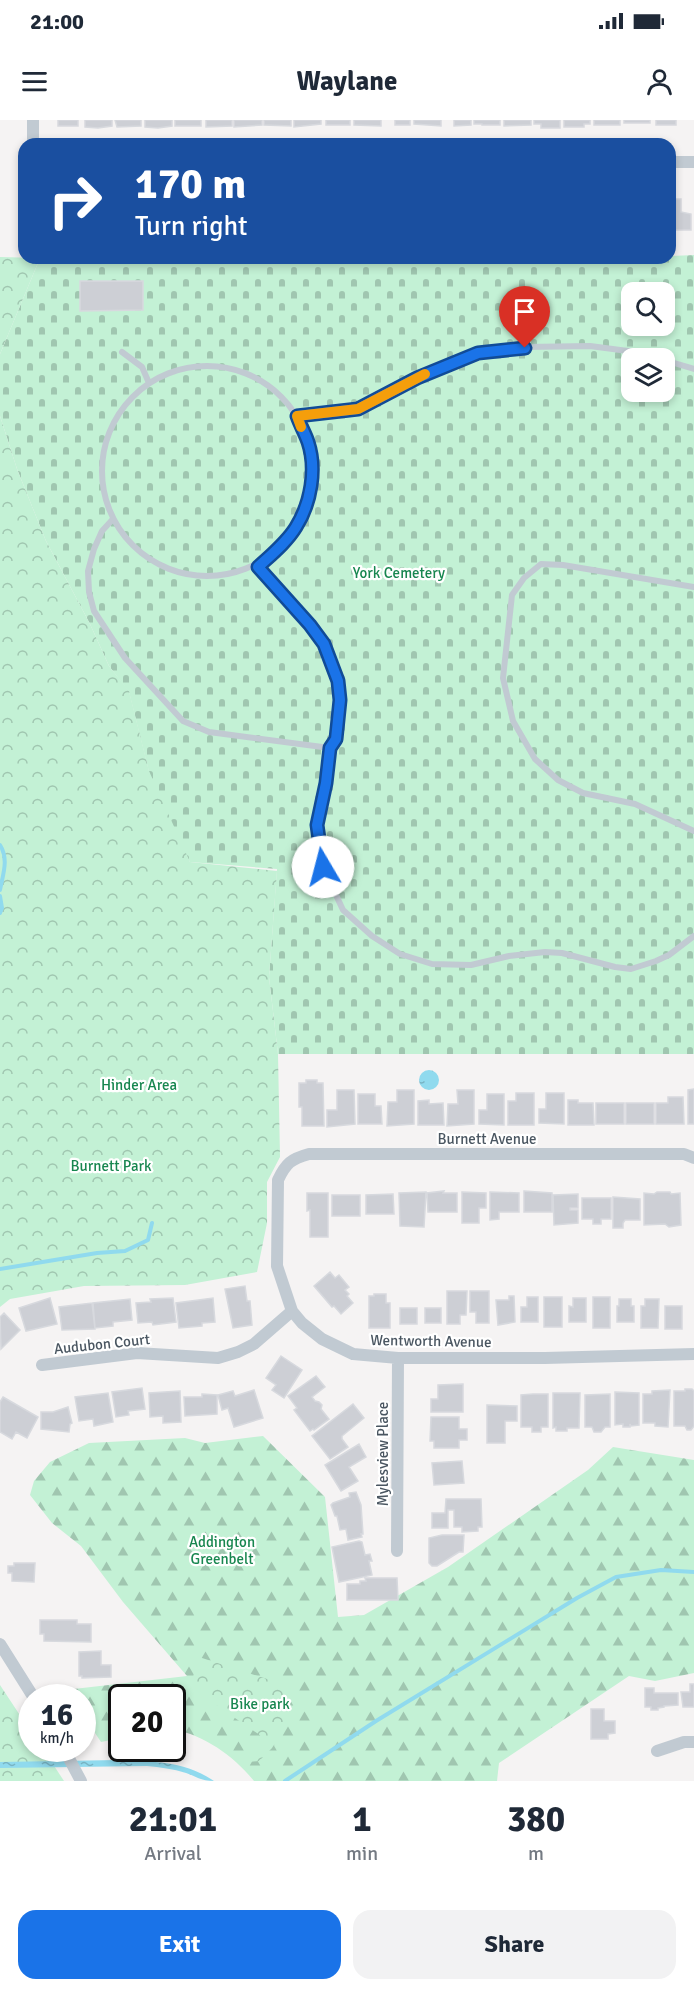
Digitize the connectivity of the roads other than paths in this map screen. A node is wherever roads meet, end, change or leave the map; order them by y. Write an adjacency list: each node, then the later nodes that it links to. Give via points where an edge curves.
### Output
1 (33, 120): 2 (street)
2 (33, 138)
3 (676, 162): 4 (street)
4 (694, 162)
5 (621, 351): 10 (lane, via 590,346 478,353 417,378 358,409)
6 (122, 352): 9 (lane, via 142,367)
7 (675, 363): 8 (lane)
8 (694, 369)
9 (150, 383): 10 (lane, via 171,372 194,367 234,370 263,382); 11 (lane, via 124,406 104,449 102,479)
10 (297, 416): 12 (lane, via 310,453 308,501 296,527)
11 (113, 519): 12 (lane, via 137,550 180,573 205,576); 14 (lane, via 102,531 88,571 94,611 125,658 183,721 209,732)
12 (258, 567): 14 (lane, via 324,644 338,681 340,700 336,739)
13 (694, 588): 15 (lane, via 541,564 512,595 503,678 513,721 535,759 558,780 583,793 636,804)
14 (330, 748): 16 (lane, via 317,825 323,867 343,910 400,954 432,964 461,965 531,952 562,953 631,969 663,958)
15 (694, 831)
16 (694, 936)
17 (694, 1158): 18 (street, Burnett Avenue, via 684,1154 309,1154 294,1158)
18 (284, 1168): 19 (street, Wentworth Avenue, via 278,1180 277,1266)
19 (292, 1311): 21 (street, Wentworth Avenue, via 322,1340 353,1354); 22 (street, Audubon Court, via 254,1344 218,1358 137,1353)
20 (694, 1354): 21 (street, Wentworth Avenue)
21 (398, 1358): 23 (street, Mylesview Place)
22 (42, 1365)
23 (398, 1551)
24 (0, 1644): 25 (street)
25 (25, 1684)
26 (694, 1742): 27 (street)
27 (657, 1751)
28 (71, 1762): 29 (street)
29 (81, 1781)

